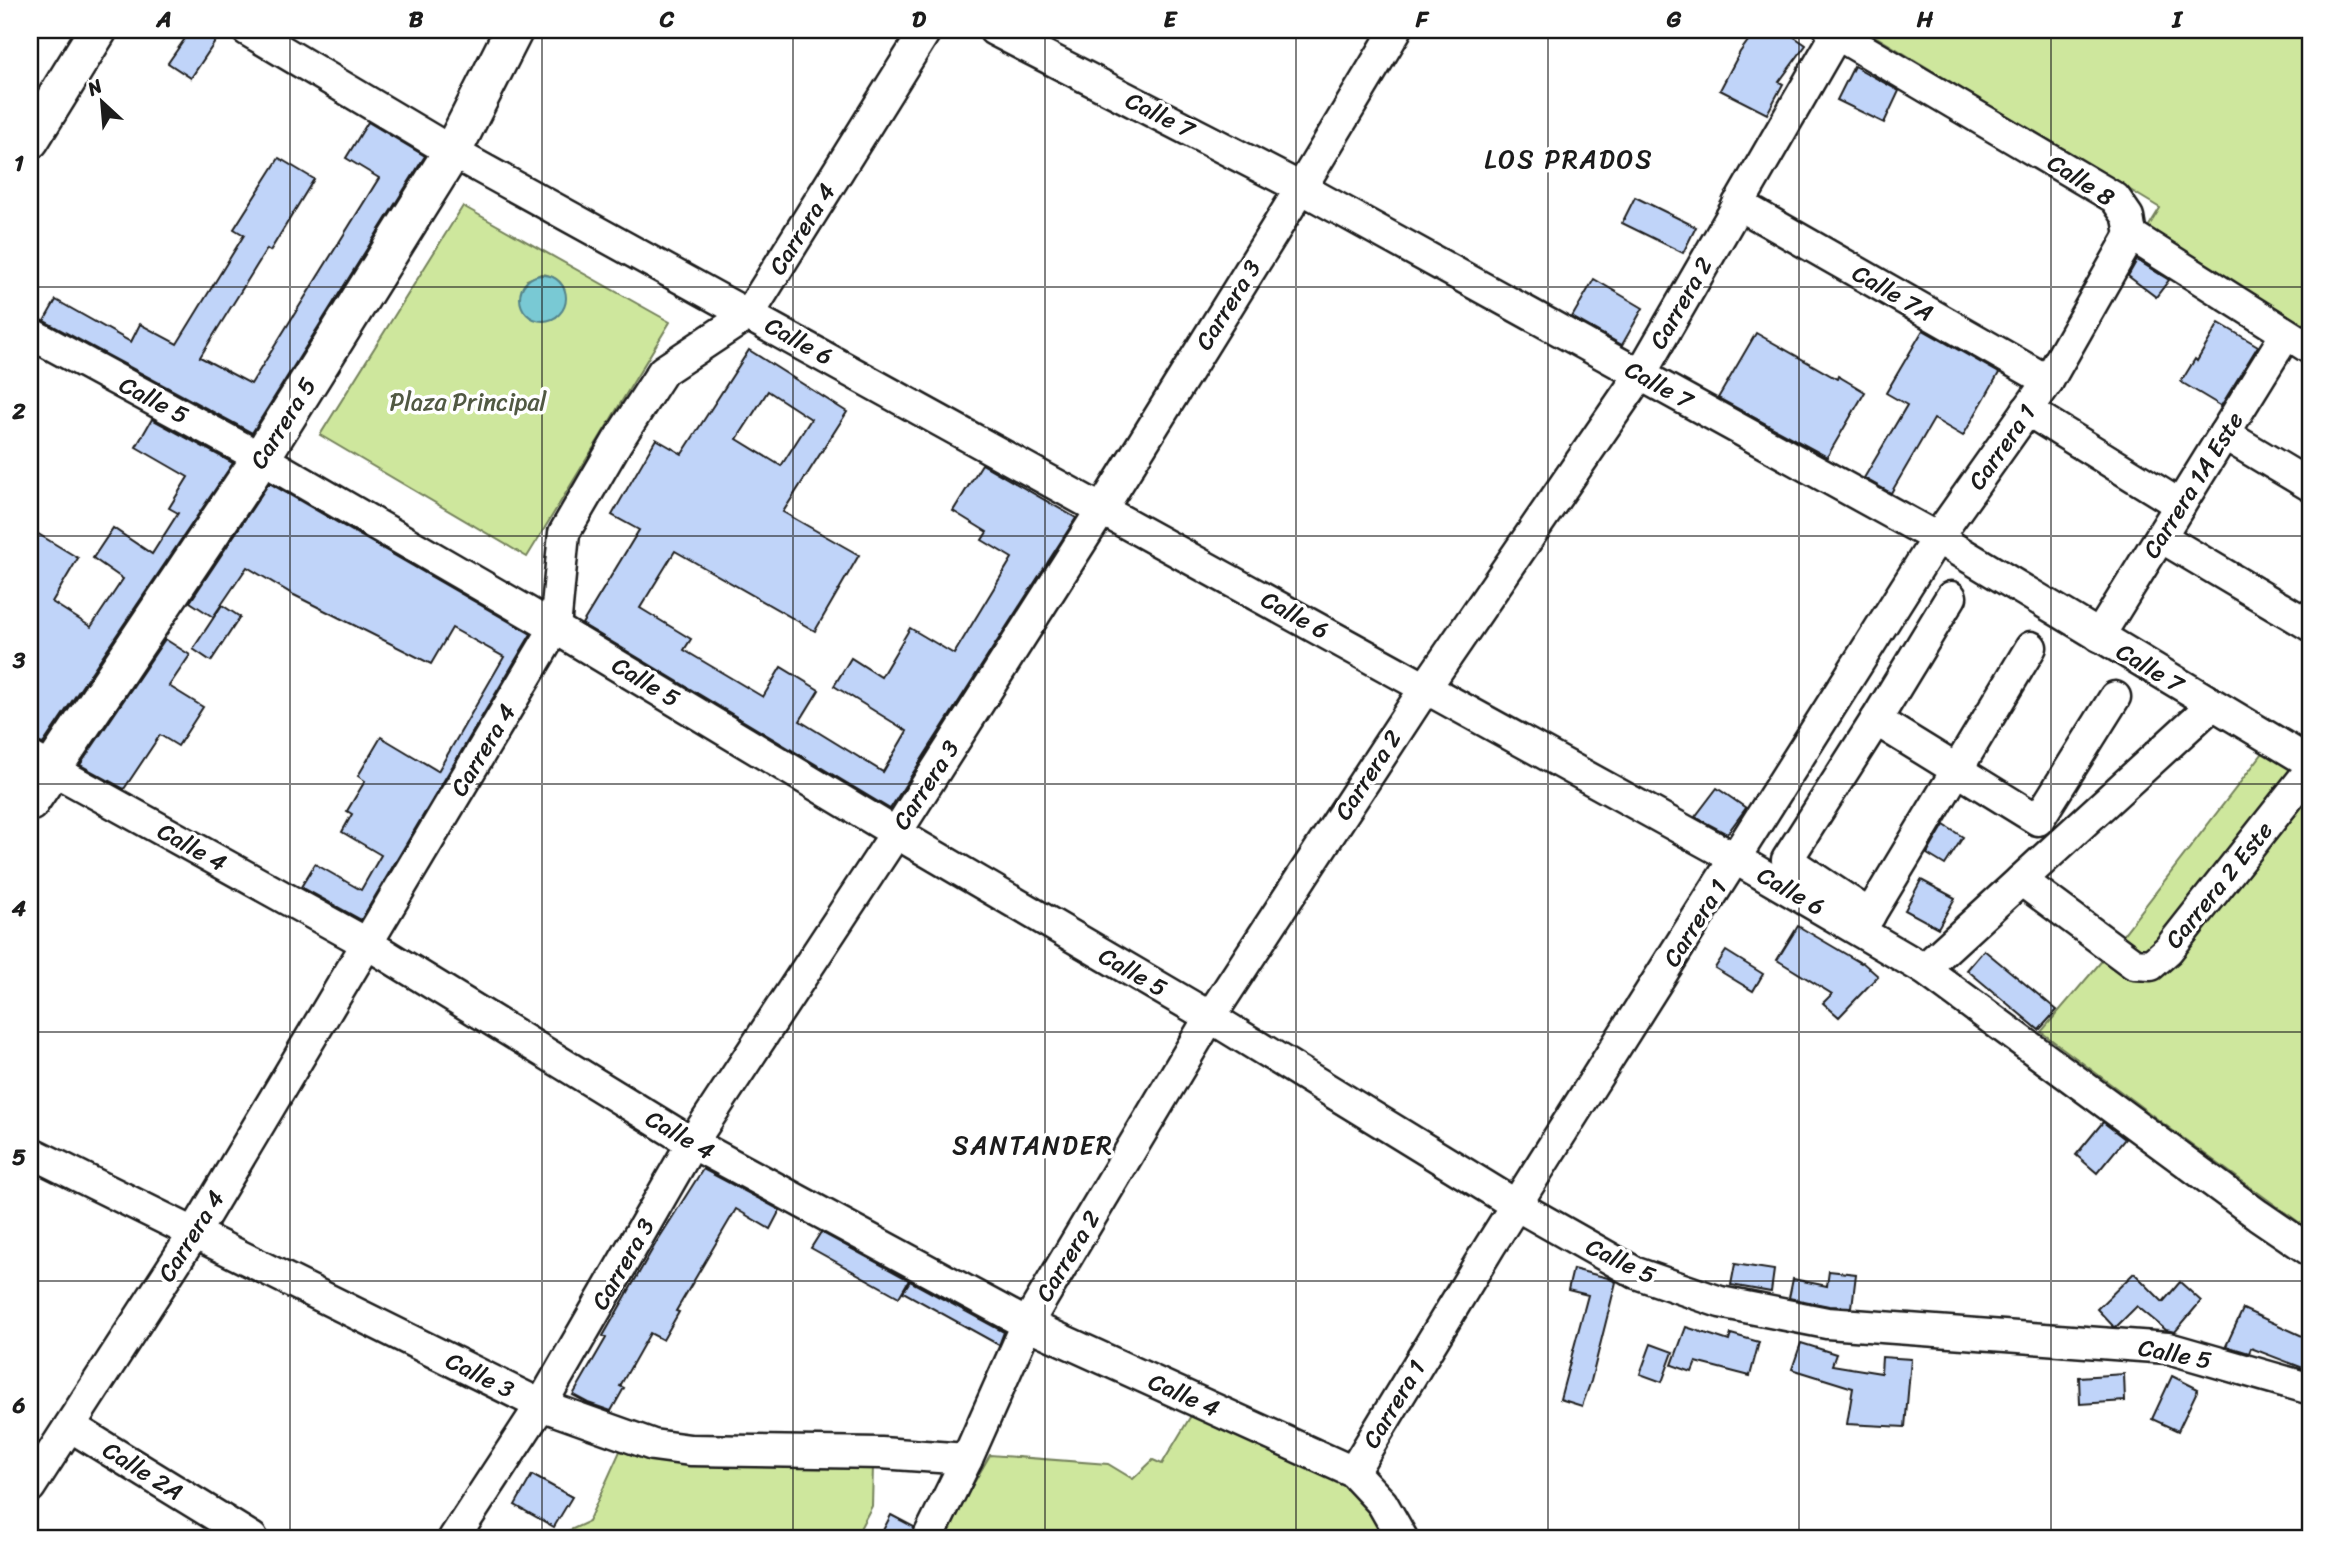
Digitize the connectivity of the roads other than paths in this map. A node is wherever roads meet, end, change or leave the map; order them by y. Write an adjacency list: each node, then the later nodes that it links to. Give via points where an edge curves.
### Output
1 (98, 30): 8 (street)
2 (247, 30): 9 (street, Calle 6)
3 (514, 30): 9 (street, Carrera 5)
4 (926, 30): 13 (street, Carrera 4)
5 (994, 30): 10 (street, Calle 7)
6 (1396, 30): 10 (street, Carrera 3)
7 (1835, 31): 11 (street, Carrera 2); 12 (street, Calle 8, via 2115,198 2129,217)
8 (30, 140)
9 (452, 152): 13 (street, Calle 6); 20 (street, Carrera 5)
10 (1301, 188): 16 (street, Calle 7); 23 (street, Carrera 3)
11 (1738, 204): 16 (street, Carrera 2); 17 (street, Calle 7A)
12 (2131, 235): 15 (street, Calle 8); 17 (street, Carrera 1)
13 (749, 314): 23 (street, Calle 6); 28 (street, Carrera 4, via 663,371 617,442 564,533)
14 (30, 333): 20 (street, Calle 5)
15 (2299, 341): 19 (street, Carrera 1A Este)
16 (1640, 375): 25 (street, Calle 7); 31 (street, Carrera 2)
17 (2048, 381): 18 (street, Carrera 1)
18 (2027, 410): 22 (street); 25 (street, Carrera 1)
19 (2224, 434): 21 (street); 22 (street, Carrera 1A Este)
20 (261, 458): 28 (street, Calle 5); 35 (street, Carrera 5)
21 (2311, 486)
22 (2180, 505): 24 (street, Carrera 1A Este)
23 (1102, 509): 31 (street, Calle 6); 40 (street, Carrera 3)
24 (2161, 537): 27 (street); 29 (street, Carrera 1A Este)
25 (1937, 538): 29 (street, Calle 7); 41 (street, Carrera 1)
26 (1951, 597): 34 (street)
27 (2311, 626)
28 (555, 628): 40 (street, Calle 5); 44 (street, Carrera 4)
29 (2099, 636): 33 (street, Calle 7)
30 (2031, 647): 38 (street)
31 (1426, 687): 41 (street, Calle 6); 46 (street, Carrera 2)
32 (2115, 697): 38 (street, via 2038,820)
33 (2212, 705): 36 (street, Calle 7); 42 (street)
34 (1877, 720): 38 (street); 43 (street, via 1787,860)
35 (41, 763): 39 (street, Carrera 5); 44 (street, Calle 4)
36 (2311, 763)
37 (2311, 769): 42 (street, Carrera 2 Este, via 2168,950 2151,965 2134,964)
38 (1956, 772): 43 (street)
39 (30, 802)
40 (896, 833): 46 (street, Calle 5); 47 (street, Carrera 3)
41 (1737, 859): 43 (street, Calle 6); 49 (street, Carrera 1)
42 (2021, 880): 45 (street)
43 (1865, 923): 45 (street, Calle 6)
44 (368, 944): 47 (street, Calle 4); 52 (street, Carrera 4)
45 (1924, 970): 50 (street, Calle 6)
46 (1210, 1017): 49 (street, Calle 5); 54 (street, Carrera 2)
47 (692, 1143): 54 (street, Calle 4); 56 (street, Carrera 3)
48 (30, 1152): 52 (street, Calle 3)
49 (1516, 1205): 55 (street, Calle 5, via 1636,1273 1720,1302 1827,1323 2168,1348); 59 (street, Carrera 1)
50 (2258, 1215): 51 (street); 53 (street, Calle 6)
51 (2311, 1229)
52 (195, 1232): 56 (street, Calle 3); 57 (street, Carrera 4)
53 (2311, 1251)
54 (1027, 1324): 58 (street, Carrera 2); 59 (street, Calle 4)
55 (2311, 1390)
56 (541, 1405): 58 (street, Calle 3, via 653,1445 690,1450); 62 (street, Carrera 3)
57 (70, 1426): 60 (street, Carrera 4); 61 (street, Calle 2A)
58 (967, 1459): 63 (street, Carrera 2)
59 (1353, 1472): 64 (street, via 1382,1503)
60 (30, 1487)
61 (252, 1538)
62 (454, 1538)
63 (928, 1538)
64 (1402, 1538)

